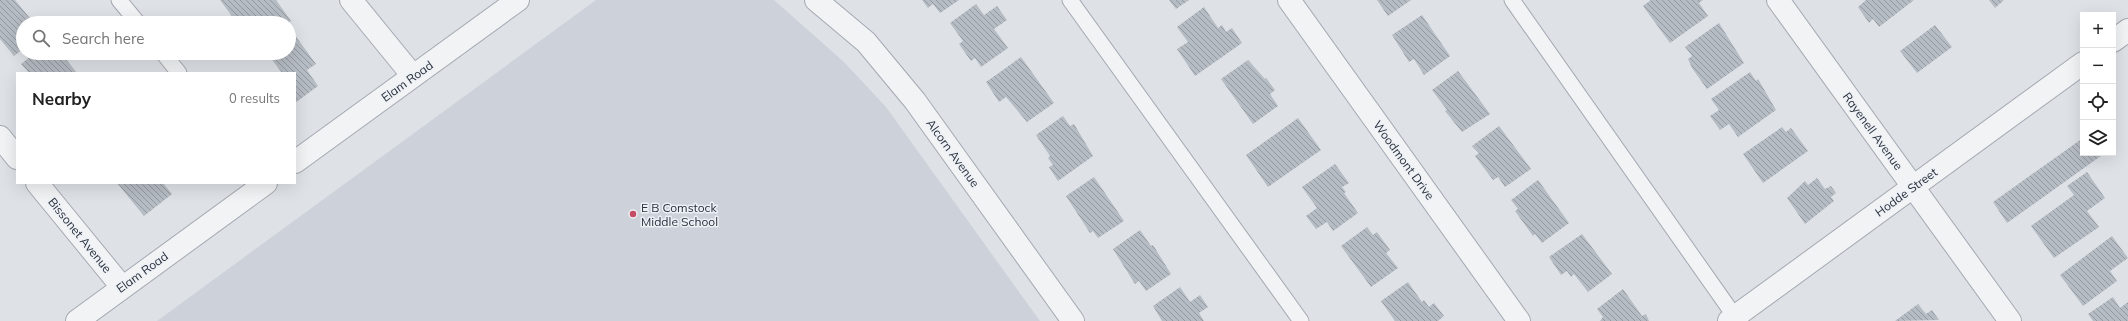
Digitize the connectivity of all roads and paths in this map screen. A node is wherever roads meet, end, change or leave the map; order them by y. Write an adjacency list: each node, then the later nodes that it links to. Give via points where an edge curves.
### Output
1 (120, 0): 9 (lane)
2 (351, 0): 15 (street)
3 (518, 0): 15 (street, Elam Road)
4 (816, 0): 25 (street, Alcorn Avenue, via 866,42 915,101)
5 (1070, 0): 26 (lane)
6 (1289, 0): 27 (street, Woodmont Drive)
7 (1512, 0): 23 (lane)
8 (1778, 0): 21 (street, Rayenell Avenue)
9 (133, 16)
10 (2128, 30): 11 (street)
11 (2116, 39)
12 (168, 60): 14 (lane)
13 (2080, 65): 21 (street, Hodde Street)
14 (178, 72)
15 (413, 76): 18 (street, Elam Road)
16 (0, 137): 17 (street)
17 (16, 157)
18 (296, 161)
19 (38, 184): 22 (street, Bissonet Avenue)
20 (265, 184): 22 (street, Elam Road)
21 (1913, 187): 23 (street, Hodde Street); 28 (street, Rayenell Avenue)
22 (122, 287): 24 (street, Elam Road)
23 (1734, 319)
24 (77, 321)
25 (1073, 321)
26 (1302, 321)
27 (1519, 321)
28 (2010, 321)

